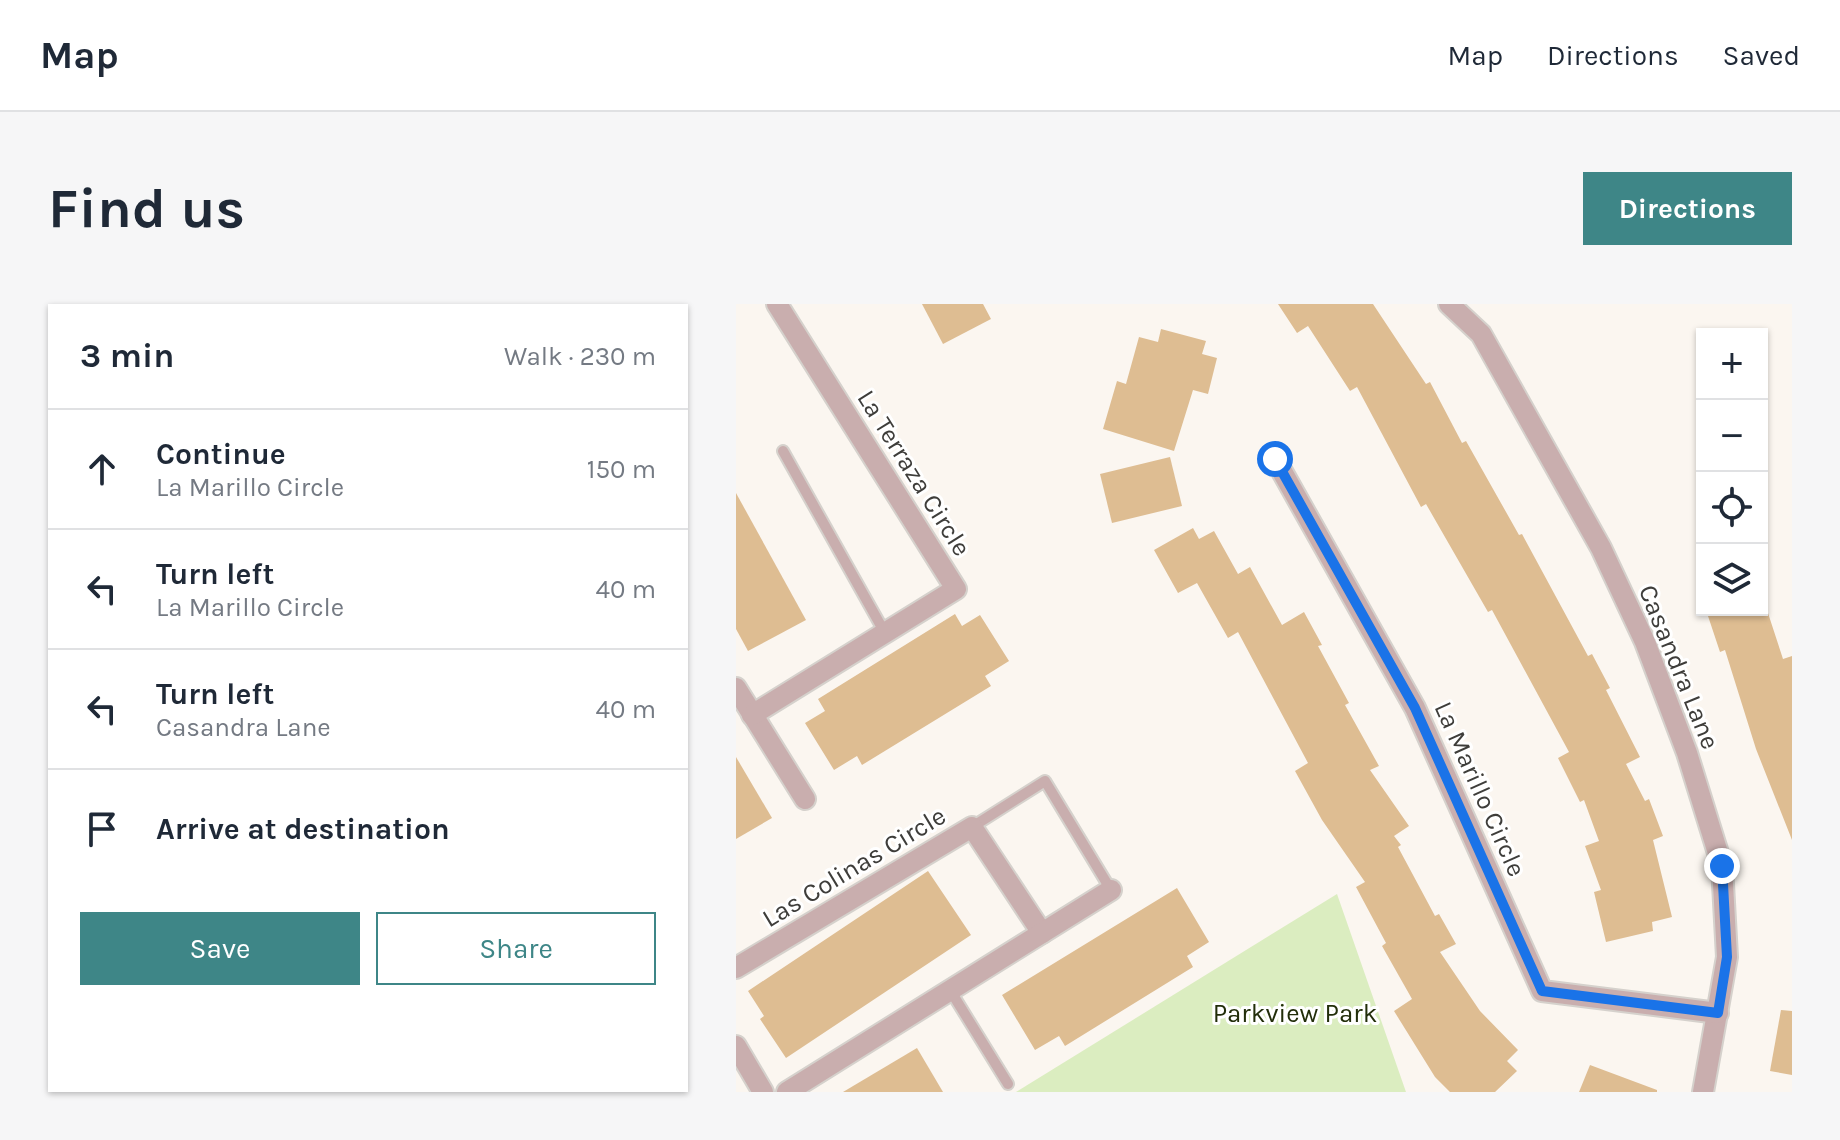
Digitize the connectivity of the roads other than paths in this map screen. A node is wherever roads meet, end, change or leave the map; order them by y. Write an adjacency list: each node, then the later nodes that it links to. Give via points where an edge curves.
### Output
1 (777, 304): 5 (street, La Terraza Circle, via 956,589)
2 (1449, 304): 14 (street, Casandra Lane, via 1481,334 1601,548 1645,642 1722,866 1727,957)
3 (783, 451): 5 (lane)
4 (1275, 459): 14 (street, La Marillo Circle, via 1415,708 1542,991)
5 (885, 633): 7 (street, La Terraza Circle)
6 (736, 688): 7 (street)
7 (752, 715): 8 (street)
8 (805, 799)
9 (972, 827): 10 (lane, via 1045,781); 11 (street, Las Colinas Circle); 12 (street, Las Colinas Circle)
10 (1111, 890): 11 (street)
11 (1042, 933): 13 (street)
12 (736, 968)
13 (950, 990): 16 (lane); 18 (street)
14 (1718, 1013): 19 (street, Casandra Lane)
15 (736, 1046): 17 (street)
16 (1008, 1084)
17 (763, 1092)
18 (787, 1092)
19 (1703, 1092)

